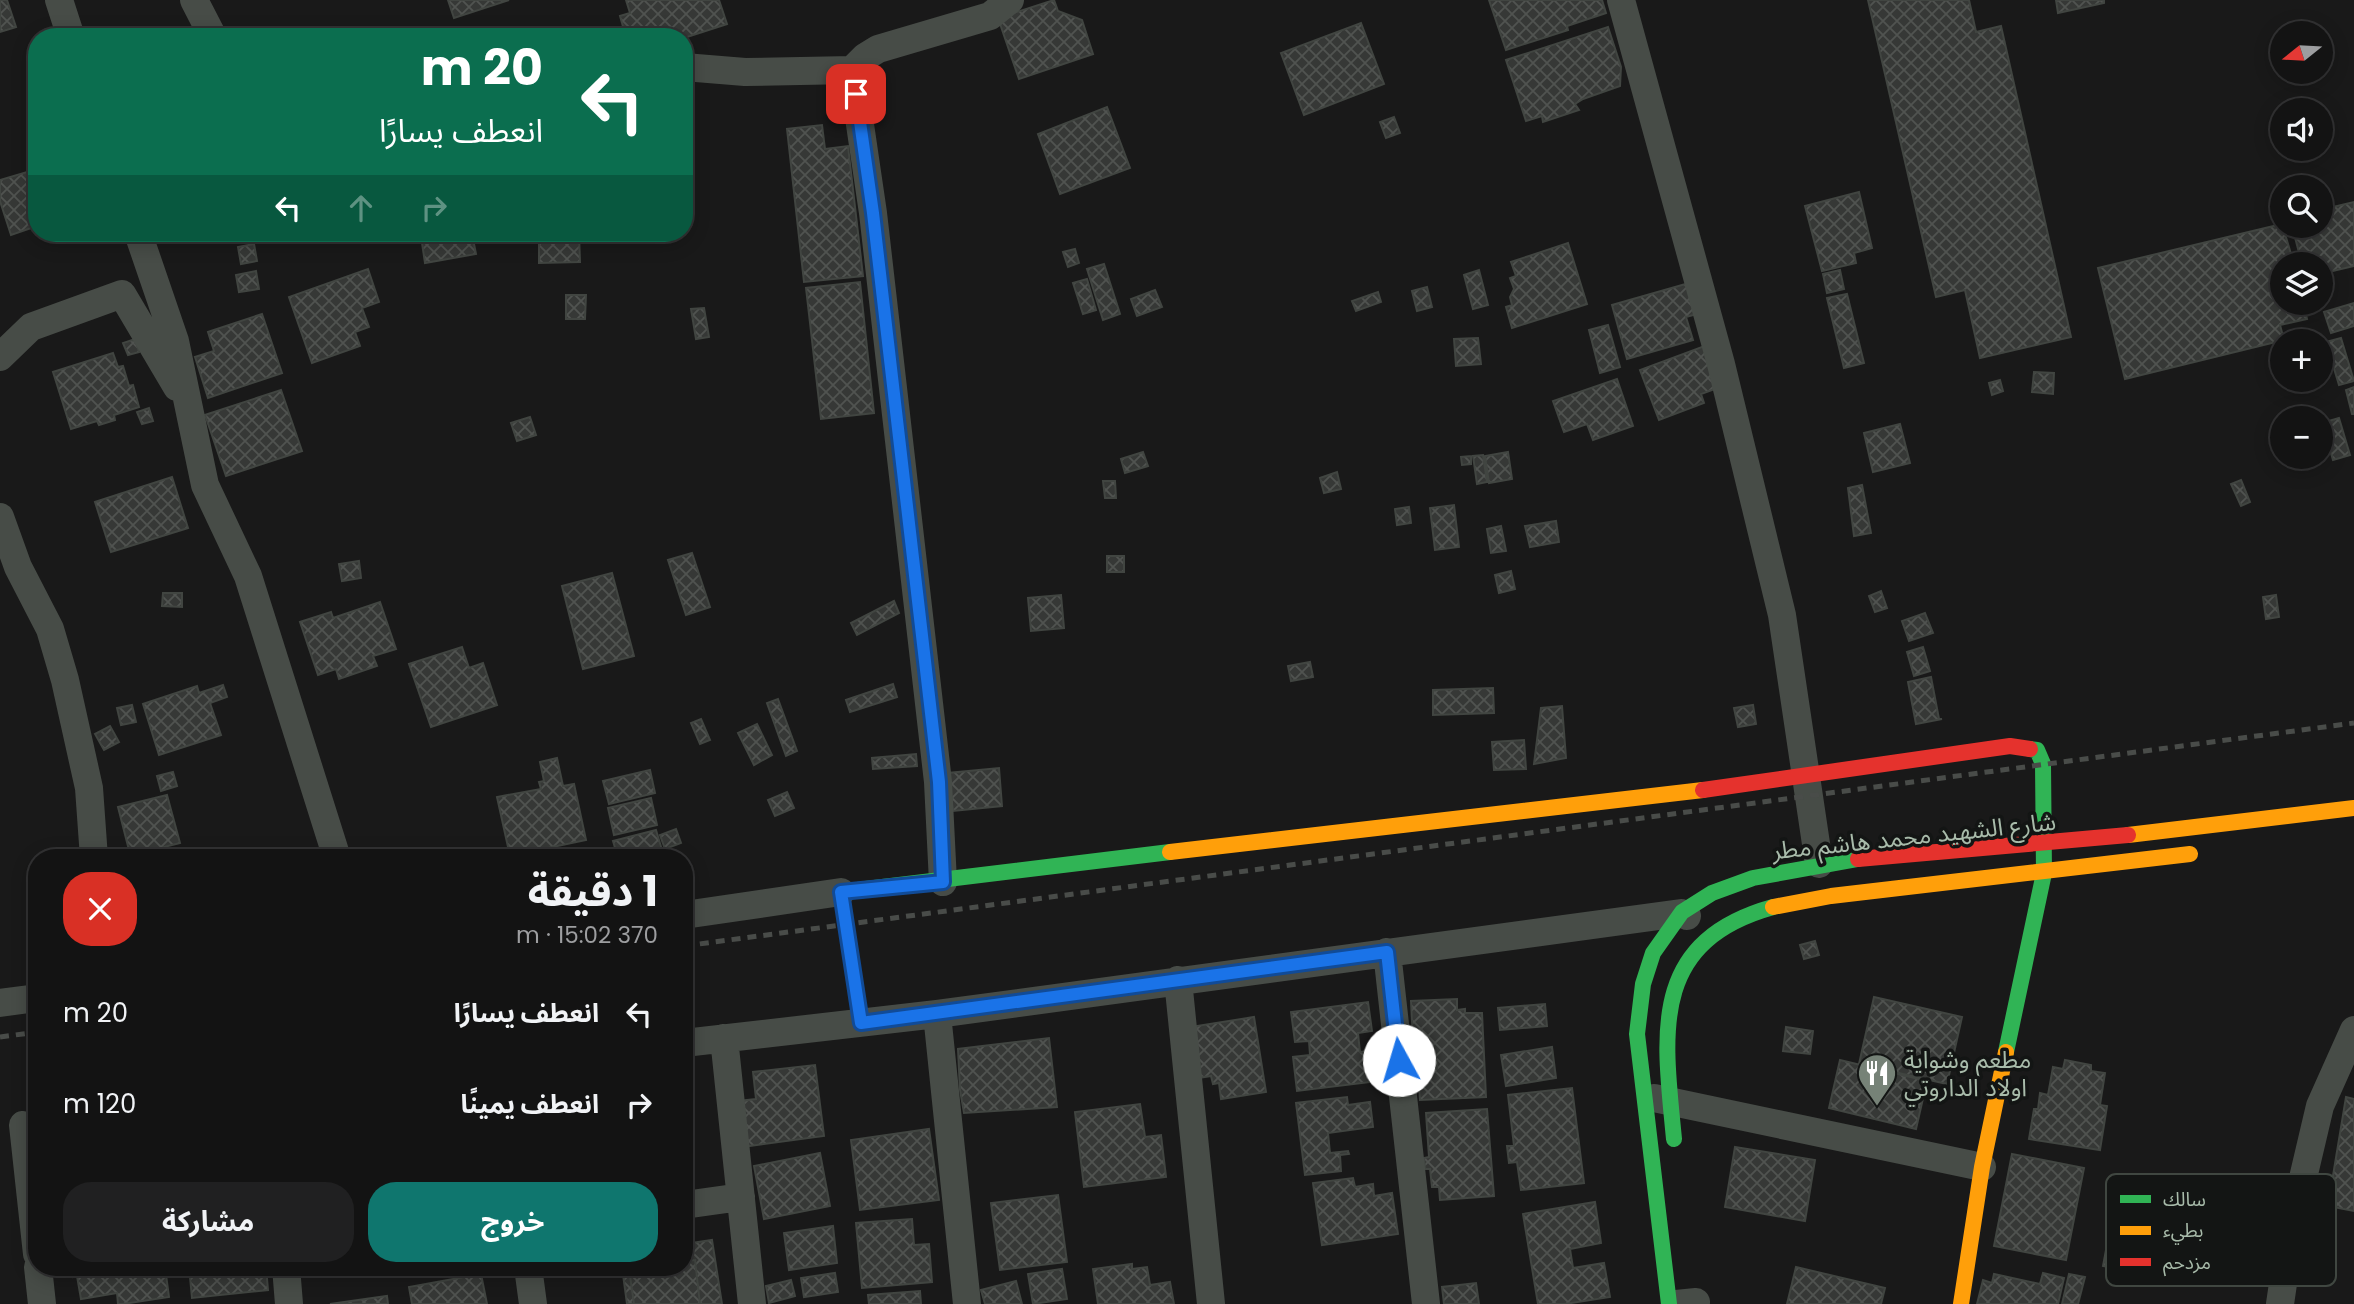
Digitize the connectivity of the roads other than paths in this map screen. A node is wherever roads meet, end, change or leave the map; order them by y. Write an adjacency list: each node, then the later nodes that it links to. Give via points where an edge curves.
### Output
1 (59, 0): 5 (street)
2 (194, 0): 6 (street)
3 (1010, 0): 8 (street, via 990,16 878,49)
4 (1621, 0): 13 (street, via 1721,364 1776,589)
5 (68, 28)
6 (208, 28)
7 (693, 69): 8 (street)
8 (852, 70): 21 (street, via 873,213 939,782)
9 (141, 242): 11 (street, via 175,341)
10 (0, 357): 11 (street, via 32,327 122,294)
11 (191, 411): 17 (street, via 205,485 248,576)
12 (0, 517): 16 (street, via 18,567 50,629 65,680 89,788)
13 (1807, 774): 15 (street, via 2010,746 2038,750 2043,764); 19 (street); 21 (street, via 1635,800 1454,817)
14 (2354, 808): 15 (street, شارع الشهيد محمد هاشم مطر)
15 (2045, 844): 19 (street, شارع الشهيد محمد هاشم مطر); 20 (street)
16 (93, 849)
17 (334, 849)
18 (2206, 852): 20 (street, شارع الشهيد محمد هاشم مطر)
19 (1819, 864): 23 (street, شارع الشهيد محمد هاشم مطر, via 1743,881 1709,894)
20 (2044, 873): 25 (street, شارع الشهيد محمد هاشم مطر, via 1811,899 1740,918); 38 (street)
21 (943, 882): 22 (street)
22 (841, 892): 24 (street); 31 (street)
23 (1681, 913): 25 (street); 26 (street); 35 (street, شارع الشهيد محمد هاشم مطر, via 1656,947 1639,996 1637,1034)
24 (693, 914)
25 (1713, 933): 35 (street, شارع الشهيد محمد هاشم مطر, via 1679,973 1670,999)
26 (1387, 952): 27 (street); 54 (street)
27 (1178, 980): 30 (street); 53 (street)
28 (28, 999): 29 (street)
29 (0, 1003)
30 (937, 1014): 31 (street); 52 (street)
31 (861, 1023): 33 (street)
32 (2354, 1030): 39 (street, via 2320,1106)
33 (724, 1038): 34 (street); 41 (street)
34 (693, 1043)
35 (1657, 1098): 37 (street, شارع الشهيد محمد هاشم مطر); 38 (street); 47 (street, شارع الشهيد محمد هاشم مطر)
36 (20, 1125): 40 (street)
37 (1676, 1152)
38 (1982, 1167): 55 (street)
39 (2304, 1174)
40 (28, 1186)
41 (740, 1198): 42 (street); 51 (street)
42 (693, 1204)
43 (39, 1276): 48 (street)
44 (287, 1276): 49 (street)
45 (529, 1276): 50 (street)
46 (2283, 1286): 56 (street)
47 (1686, 1300)
48 (42, 1304)
49 (289, 1304)
50 (533, 1304)
51 (752, 1304)
52 (967, 1304)
53 (1211, 1304)
54 (1426, 1304)
55 (1961, 1304)
56 (2280, 1304)

